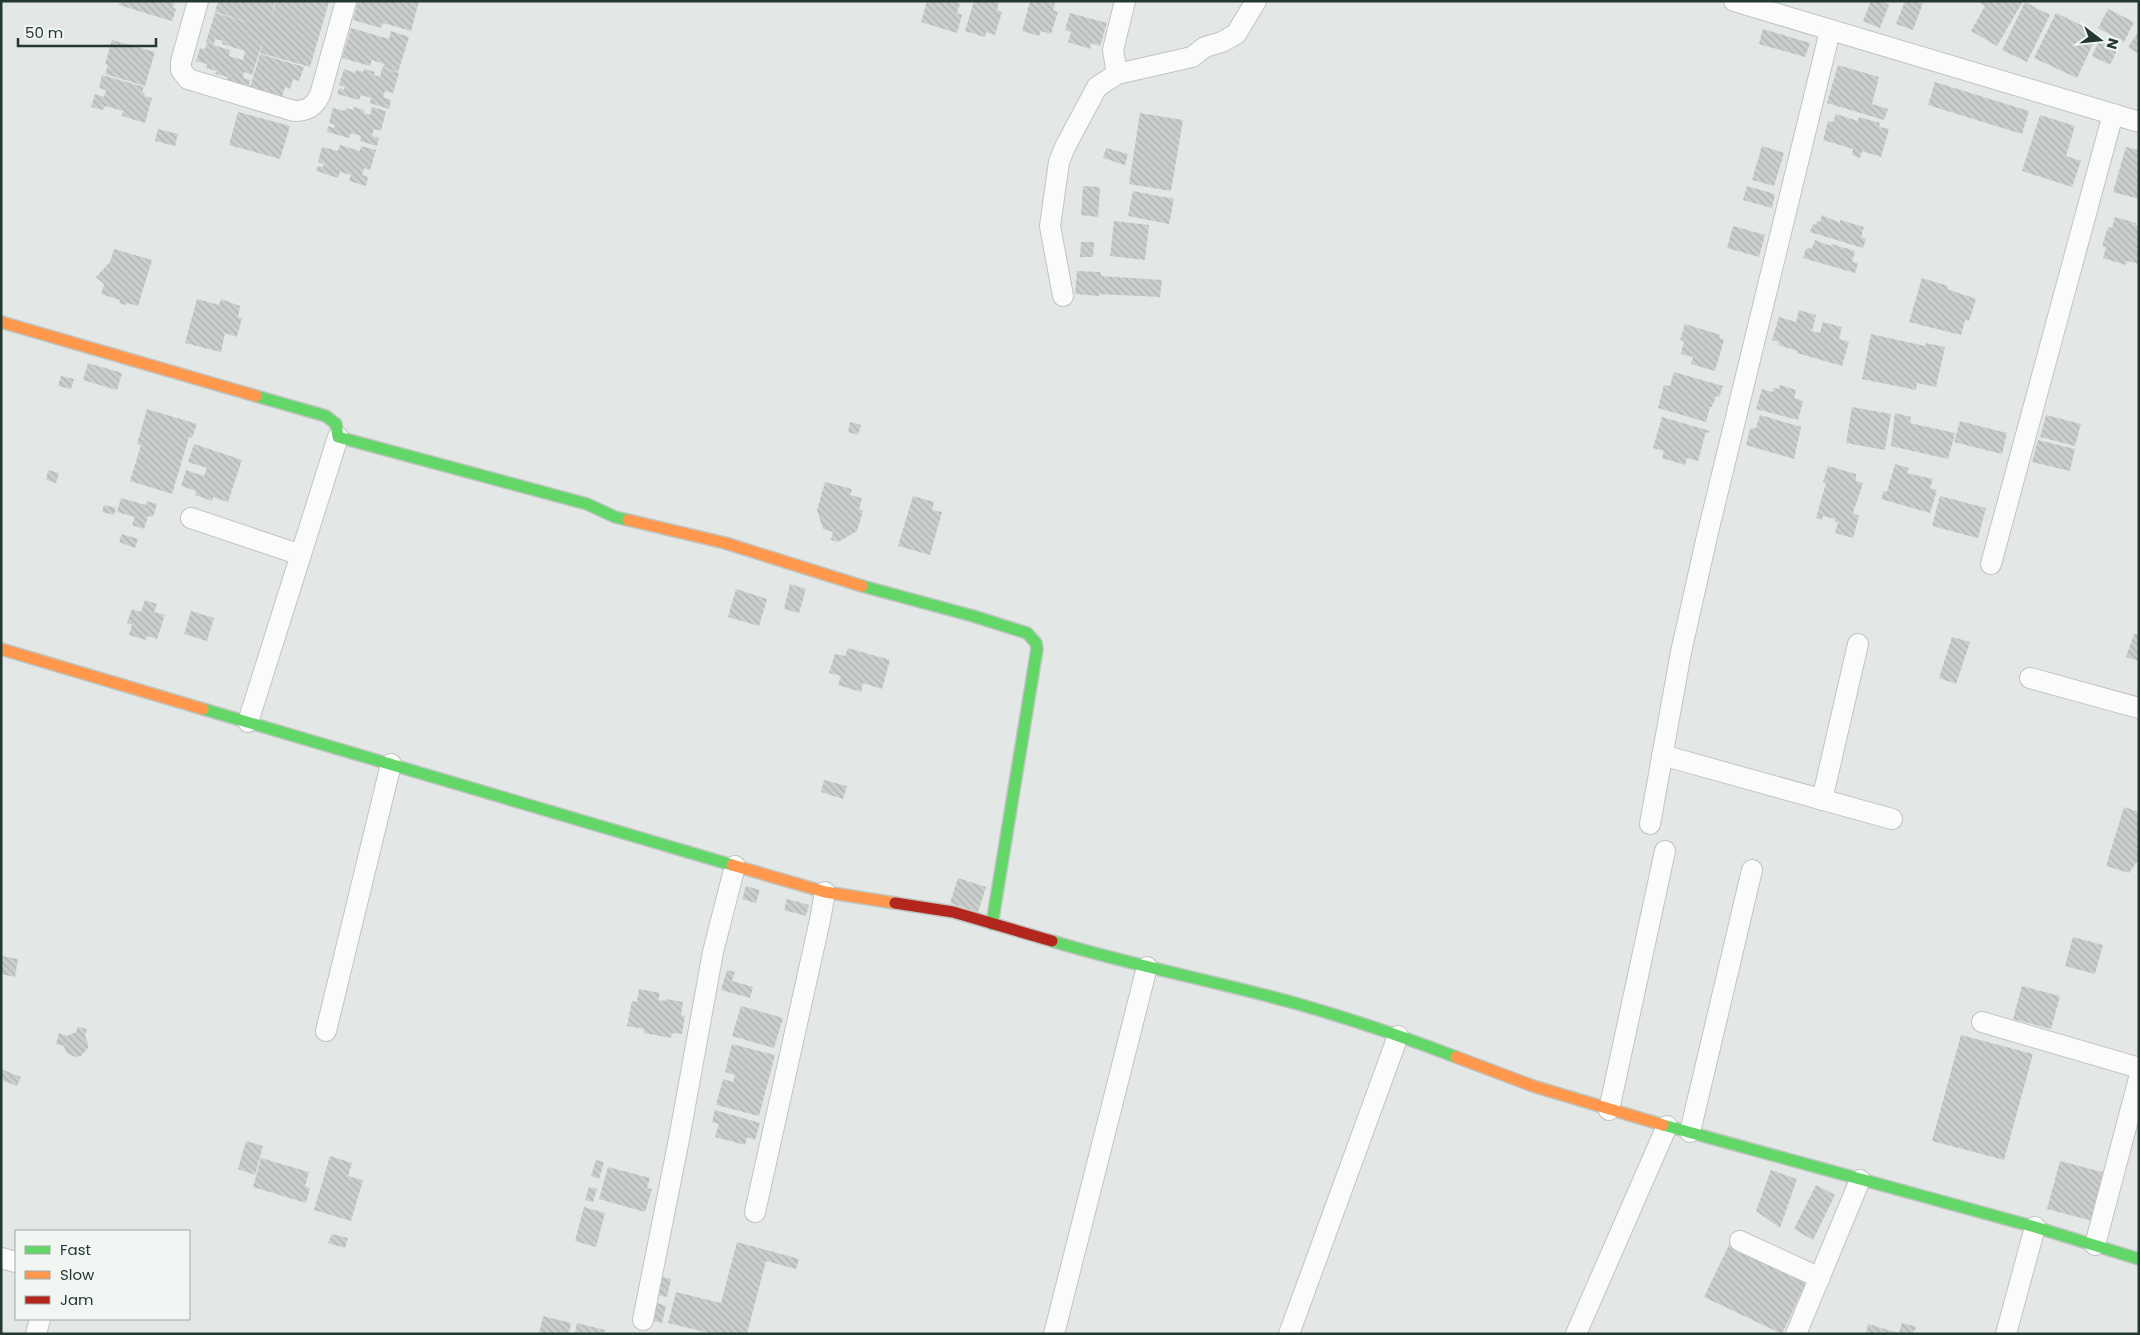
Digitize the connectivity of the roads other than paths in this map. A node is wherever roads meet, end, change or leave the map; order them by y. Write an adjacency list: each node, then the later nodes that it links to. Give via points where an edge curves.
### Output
1 (198, 1): 2 (street, via 181,62 181,70 188,79 302,111 311,107 320,95)
2 (346, 1)
3 (1125, 1): 7 (street, via 1113,50)
4 (1256, 1): 7 (street, via 1236,34 1222,42 1204,47 1192,57)
5 (1734, 1): 6 (street)
6 (1830, 30): 8 (street); 21 (street, via 1708,532)
7 (1117, 74): 10 (street, via 1097,87 1059,162 1050,226)
8 (2113, 114): 9 (street); 15 (street)
9 (2139, 122)
10 (1063, 296)
11 (1, 322): 12 (street, via 326,416 336,424)
12 (338, 437): 14 (street); 30 (street, via 587,504 616,517 725,543 838,580 1027,633 1037,649)
13 (190, 518): 14 (street)
14 (301, 555): 20 (street)
15 (1991, 564)
16 (1858, 644): 23 (street)
17 (1, 649): 20 (street)
18 (2030, 678): 19 (street)
19 (2139, 708)
20 (248, 722): 22 (street)
21 (1662, 755): 23 (street); 25 (street)
22 (391, 764): 27 (street); 33 (street)
23 (1822, 800): 24 (street)
24 (1892, 819)
25 (1650, 824)
26 (1665, 851): 37 (street)
27 (735, 866): 29 (street); 50 (street, via 713,952)
28 (1752, 870): 39 (street)
29 (825, 892): 30 (street, via 953,912); 41 (street)
30 (992, 924): 31 (street)
31 (1148, 967): 34 (street, via 1298,1004); 52 (street)
32 (1982, 1022): 35 (street)
33 (326, 1031)
34 (1398, 1036): 37 (street, via 1533,1086); 53 (street)
35 (2139, 1068)
36 (2139, 1078): 44 (street)
37 (1609, 1110): 38 (street)
38 (1667, 1126): 39 (street); 54 (street)
39 (1690, 1132): 40 (street)
40 (1860, 1180): 42 (street); 48 (street)
41 (755, 1212)
42 (2036, 1227): 44 (street); 56 (street)
43 (1740, 1241): 48 (street)
44 (2095, 1245): 46 (street)
45 (1, 1258): 47 (street)
46 (2139, 1259)
47 (15, 1262)
48 (1820, 1278): 55 (street)
49 (40, 1320): 51 (street)
50 (643, 1320)
51 (36, 1334)
52 (1054, 1334)
53 (1289, 1334)
54 (1576, 1334)
55 (1796, 1334)
56 (2006, 1334)

